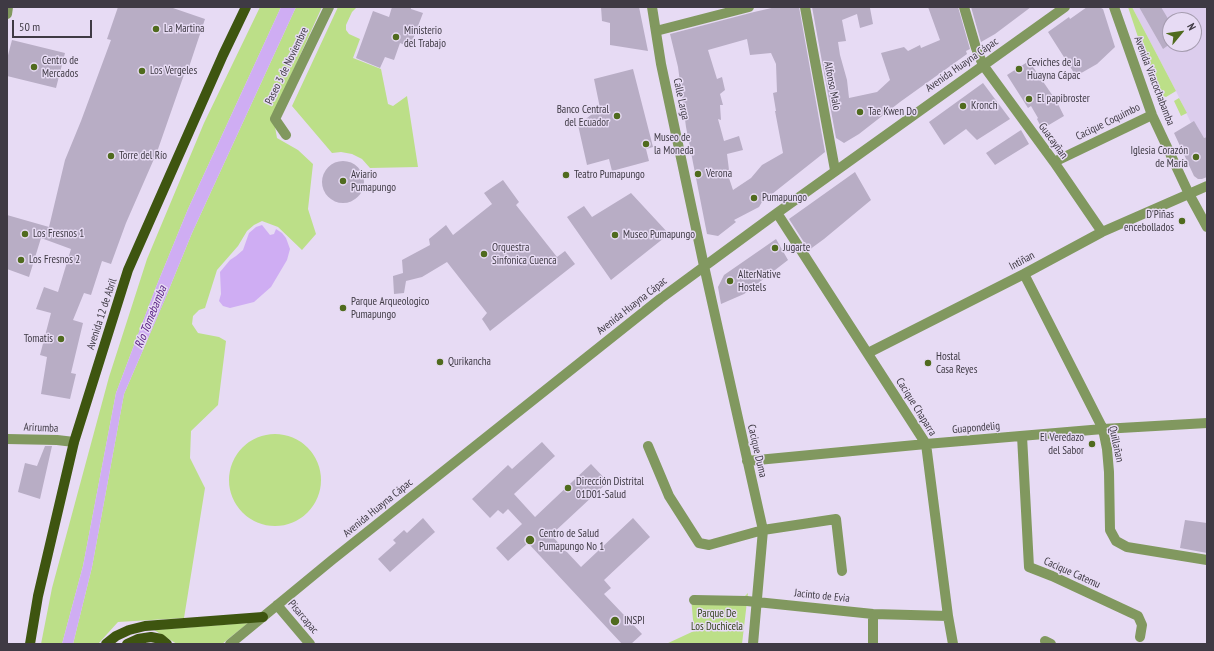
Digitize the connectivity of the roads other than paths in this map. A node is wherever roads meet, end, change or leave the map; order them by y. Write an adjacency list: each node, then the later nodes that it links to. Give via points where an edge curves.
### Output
1 (8, 7): 10 (street)
2 (246, 7): 29 (main road, Avenida 12 de Abril, via 128,270)
3 (330, 7): 14 (street, Paseo 3 de Noviembre, via 275,119)
4 (652, 7): 11 (street, Calle Larga)
5 (749, 7): 11 (street)
6 (805, 7): 16 (street, Alfonso Malo)
7 (964, 7): 12 (street, Guacayñan)
8 (1065, 7): 12 (street, Avenida Huayna Cápac)
9 (1114, 7): 13 (street, Avenida Viracochabamba)
10 (7, 14)
11 (656, 31): 22 (street, Calle Larga)
12 (983, 65): 15 (street, Guacayñan); 16 (street, Avenida Huayna Cápac)
13 (1152, 115): 15 (street, Cacique Coquimbo); 18 (street, Avenida Viracochabamba)
14 (286, 135)
15 (1054, 162): 21 (street, Guacayñan)
16 (835, 170): 19 (street, Avenida Huayna Cápac)
17 (1207, 186): 18 (street, Intiñan)
18 (1189, 194): 20 (street, Avenida Viracochabamba); 21 (street, Intiñan)
19 (777, 212): 22 (street, Avenida Huayna Cápac); 24 (street, Cacique Chaparra)
20 (1207, 227)
21 (1102, 232): 23 (street, Intiñan)
22 (704, 266): 32 (street, Cacique Duma); 38 (street, Avenida Huayna Cápac)
23 (1024, 274): 24 (street, Intiñan); 26 (street, Quillañan)
24 (868, 353): 30 (street, Cacique Chaparra)
25 (1207, 423): 26 (street, Guapondelig)
26 (1103, 429): 27 (street, Guapondelig); 34 (street, Quillañan, via 1109,472 1110,530 1116,541 1127,547)
27 (1022, 436): 30 (street, Guapondelig); 42 (street, Cacique Catemu, via 1029,567 1138,616 1142,625)
28 (7, 439): 29 (street, Arirumba)
29 (74, 442): 43 (main road, Avenida 12 de Abril)
30 (926, 444): 32 (street, Guapondelig); 40 (street, Cacique Chaparra)
31 (648, 446): 33 (street, via 669,496 699,543 708,545)
32 (747, 461): 33 (street, Cacique Duma)
33 (763, 530): 35 (street, via 836,519); 37 (street, Cacique Duma)
34 (1207, 560)
35 (842, 572)
36 (694, 600): 37 (street, Jacinto de Evia)
37 (756, 602): 39 (street, Jacinto de Evia); 49 (street, Cacique Duma)
38 (277, 604): 41 (street, Avenida Huayna Cápac); 48 (street, Pisarcapac)
39 (873, 614): 40 (street, Jacinto de Evia); 50 (street)
40 (948, 616): 51 (street, Cacique Chaparra)
41 (263, 617): 44 (main road, via 145,626 116,636); 47 (street, Avenida Huayna Cápac)
42 (1140, 637)
43 (30, 644)
44 (106, 644)
45 (127, 644): 46 (main road, via 151,637 161,639)
46 (167, 644)
47 (230, 644)
48 (310, 644)
49 (753, 644)
50 (873, 644)
51 (953, 644)

